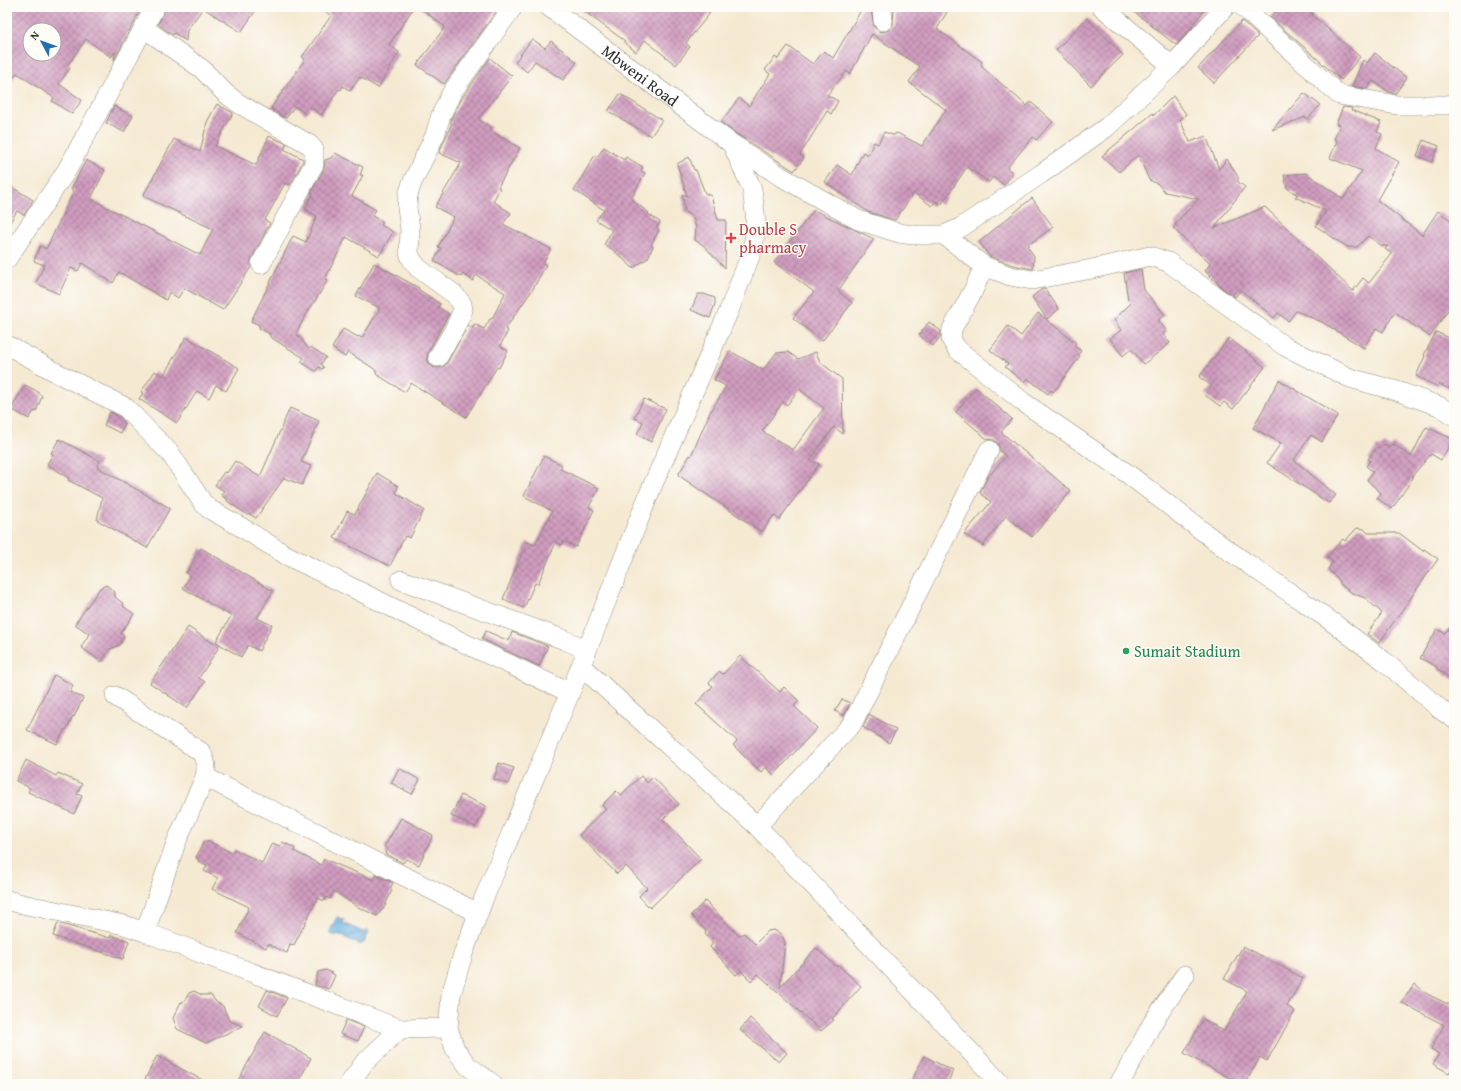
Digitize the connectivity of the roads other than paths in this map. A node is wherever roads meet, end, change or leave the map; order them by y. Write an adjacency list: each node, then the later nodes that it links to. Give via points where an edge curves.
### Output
1 (155, 7): 7 (street)
2 (513, 7): 16 (street, via 452,92 408,195 409,252 412,260 418,268 454,294 462,304 463,310 454,330)
3 (549, 7): 10 (street, Mbweni Road)
4 (1102, 7): 8 (street)
5 (1225, 7): 8 (street)
6 (1243, 7): 9 (street, via 1339,95 1397,105)
7 (144, 28): 12 (street, via 67,170); 13 (street, via 202,69 238,104 310,145 314,150 314,164)
8 (1172, 66): 11 (street, via 1107,127 960,228)
9 (1452, 106)
10 (732, 144): 11 (street, Mbweni Road, via 780,176 858,220 899,233); 20 (street, via 752,189 756,229 752,251 651,489)
11 (944, 235): 14 (street)
12 (7, 259)
13 (261, 264)
14 (984, 266): 17 (street, via 1010,276 1032,280 1150,256 1168,262 1284,346 1350,378 1404,393 1439,406); 23 (street, via 952,329 951,339 957,349 1023,402 1128,474 1222,546 1384,661)
15 (7, 345): 21 (street, via 124,407 170,453 209,509 286,556)
16 (438, 357)
17 (1454, 416)
18 (989, 450): 25 (street, via 852,724)
19 (401, 580): 20 (street, via 566,640)
20 (584, 658): 21 (street); 25 (street)
21 (570, 693): 27 (street)
22 (115, 696): 24 (street, via 201,752 206,761)
23 (1454, 719)
24 (205, 777): 27 (street); 28 (street, via 176,842)
25 (757, 826): 34 (street)
26 (7, 900): 28 (street, via 124,925)
27 (478, 913): 30 (street, via 451,996)
28 (144, 932): 31 (street)
29 (1185, 975): 35 (street, via 1153,1022 1126,1074)
30 (448, 1028): 31 (street); 33 (street, via 455,1049 468,1066)
31 (400, 1029): 32 (street, via 364,1063)
32 (348, 1084)
33 (493, 1084)
34 (1002, 1084)
35 (1118, 1084)

